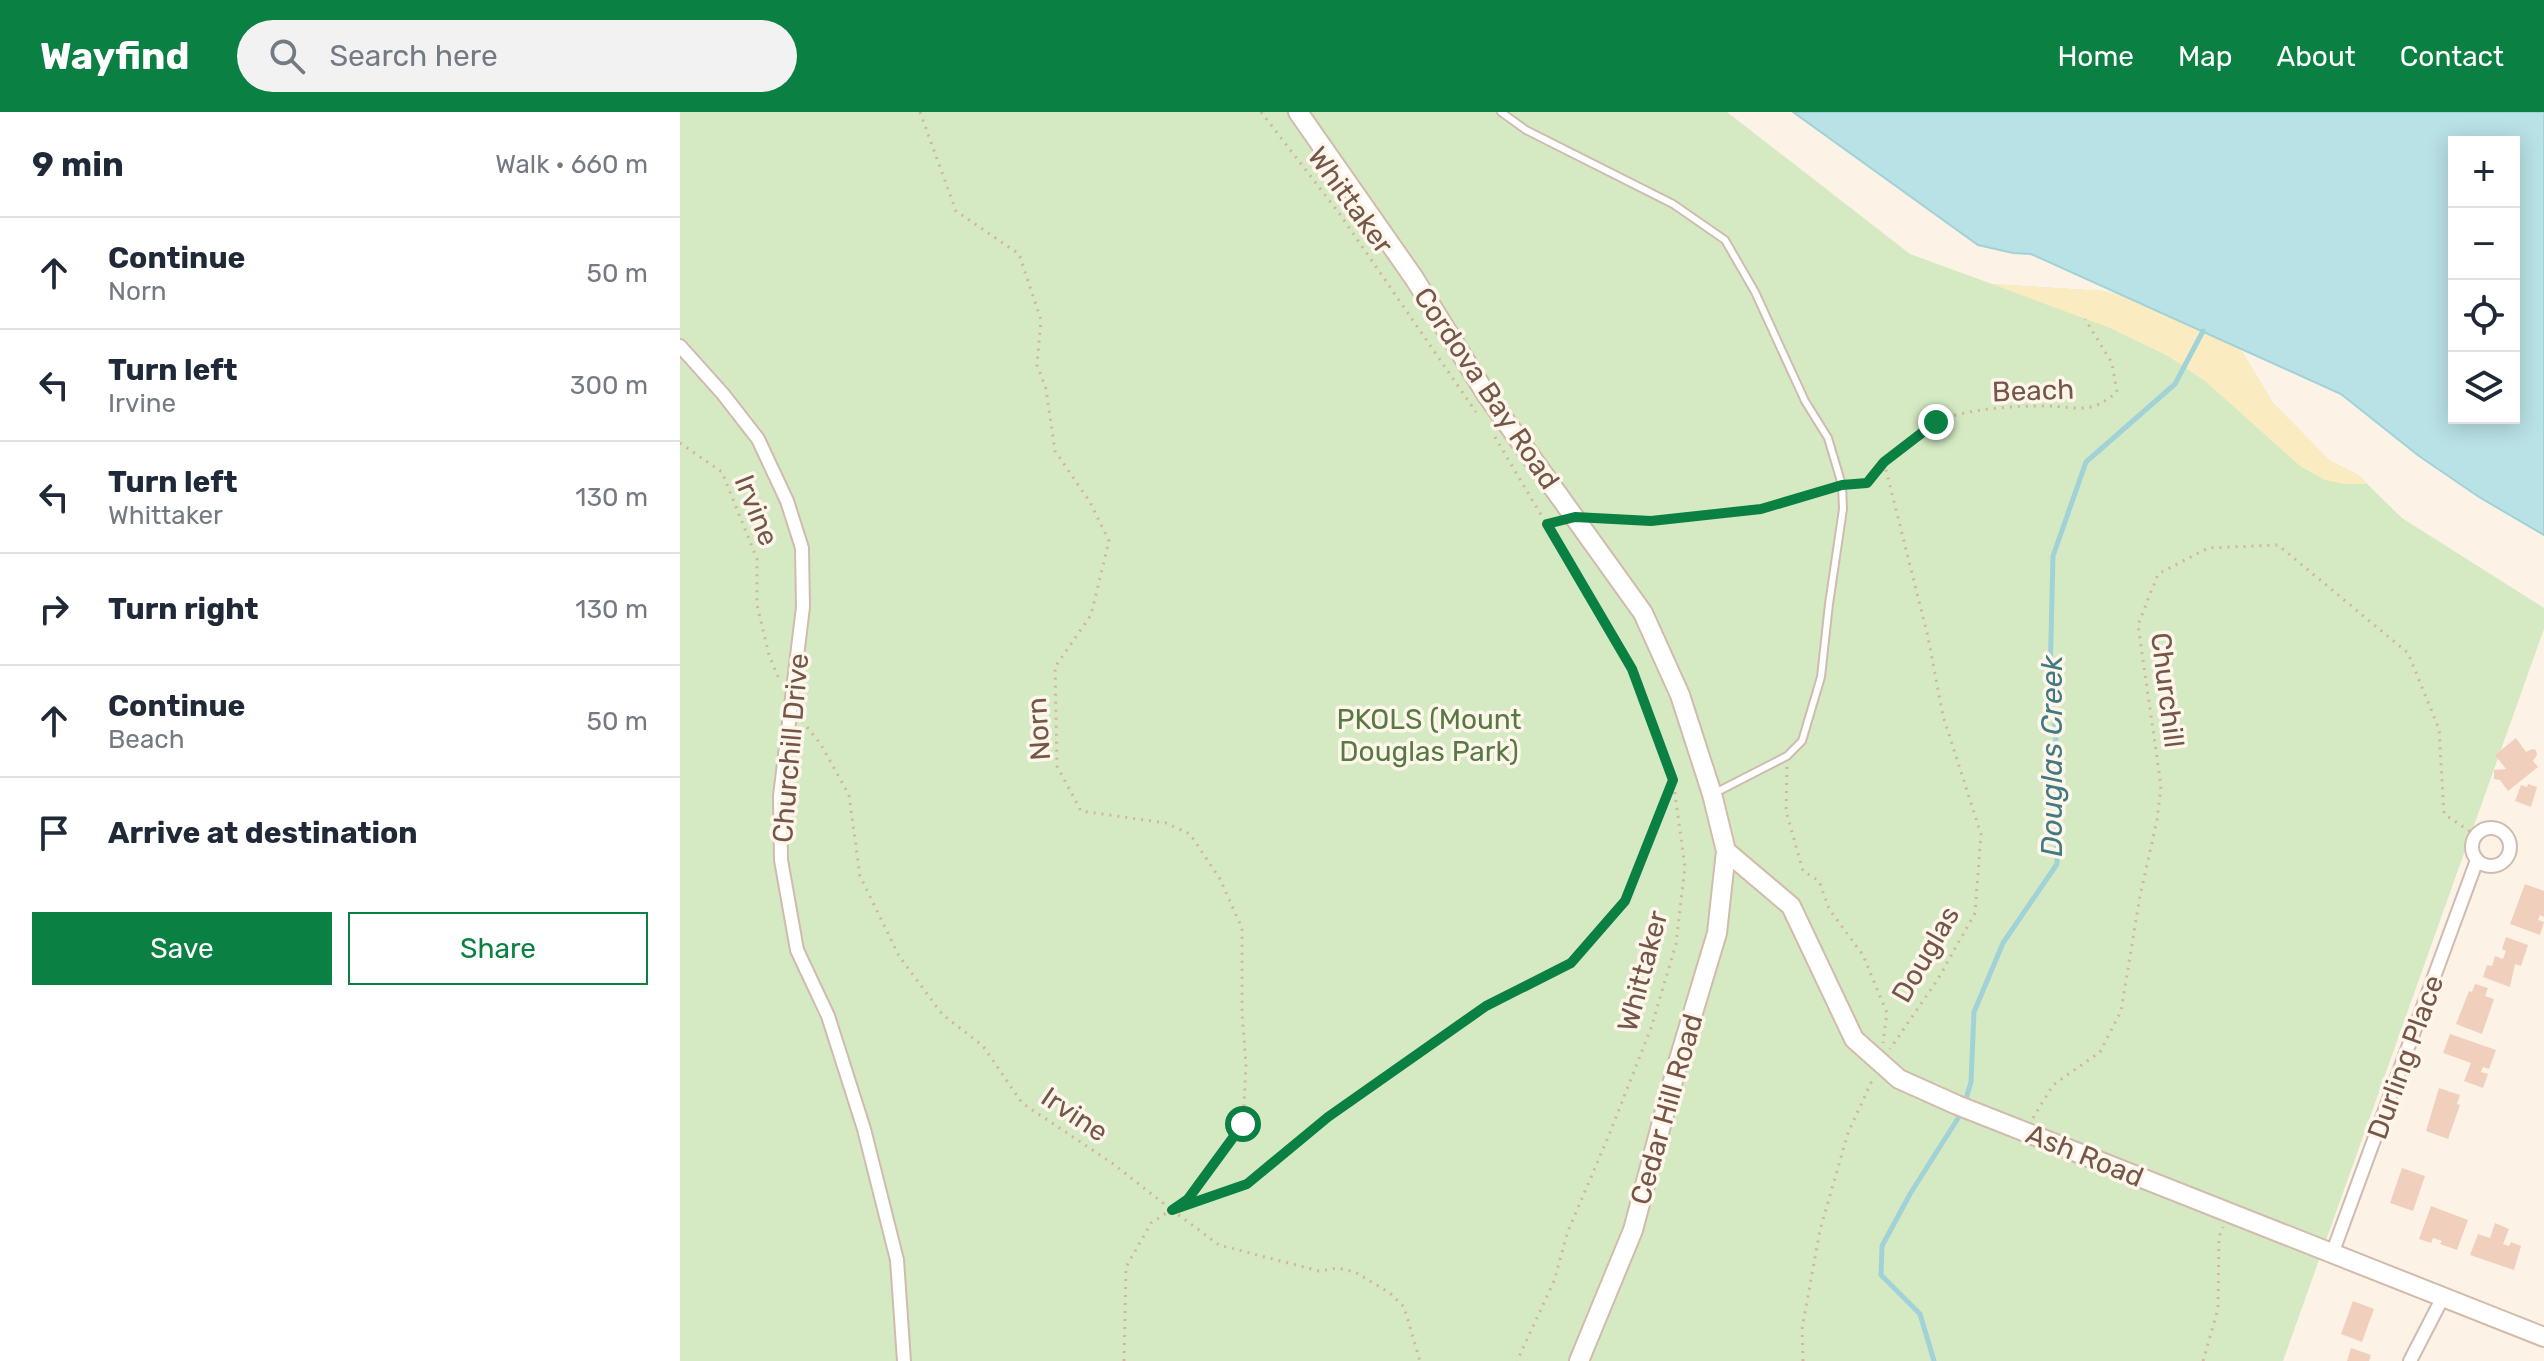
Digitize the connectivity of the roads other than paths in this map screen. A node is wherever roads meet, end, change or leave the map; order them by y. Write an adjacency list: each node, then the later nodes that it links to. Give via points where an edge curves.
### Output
1 (1298, 112): 4 (main road, Cordova Bay Road, via 1414,278 1486,394 1643,613 1680,695)
2 (1501, 112): 4 (lane, via 1526,130 1673,204 1725,240 1828,438 1843,509 1821,677 1802,741 1787,756)
3 (680, 346): 10 (street, Churchill Drive, via 758,439 802,548 803,607 780,796 781,860 797,950 828,1016 897,1260)
4 (1712, 794): 5 (main road, Cordova Bay Road)
5 (1726, 851): 7 (main road, Ash Road, via 1791,906 1854,1039 1899,1079); 11 (main road, Cedar Hill Road, via 1717,933 1633,1230)
6 (2477, 860): 6 (street, Durling Place, via 2472,848 2486,829 2508,838 2505,861 2488,866); 7 (street, Durling Place)
7 (2332, 1254): 8 (main road, Ash Road)
8 (2443, 1297): 9 (main road, Ash Road); 12 (street)
9 (2544, 1337)
10 (904, 1361)
11 (1579, 1361)
12 (2410, 1361)

